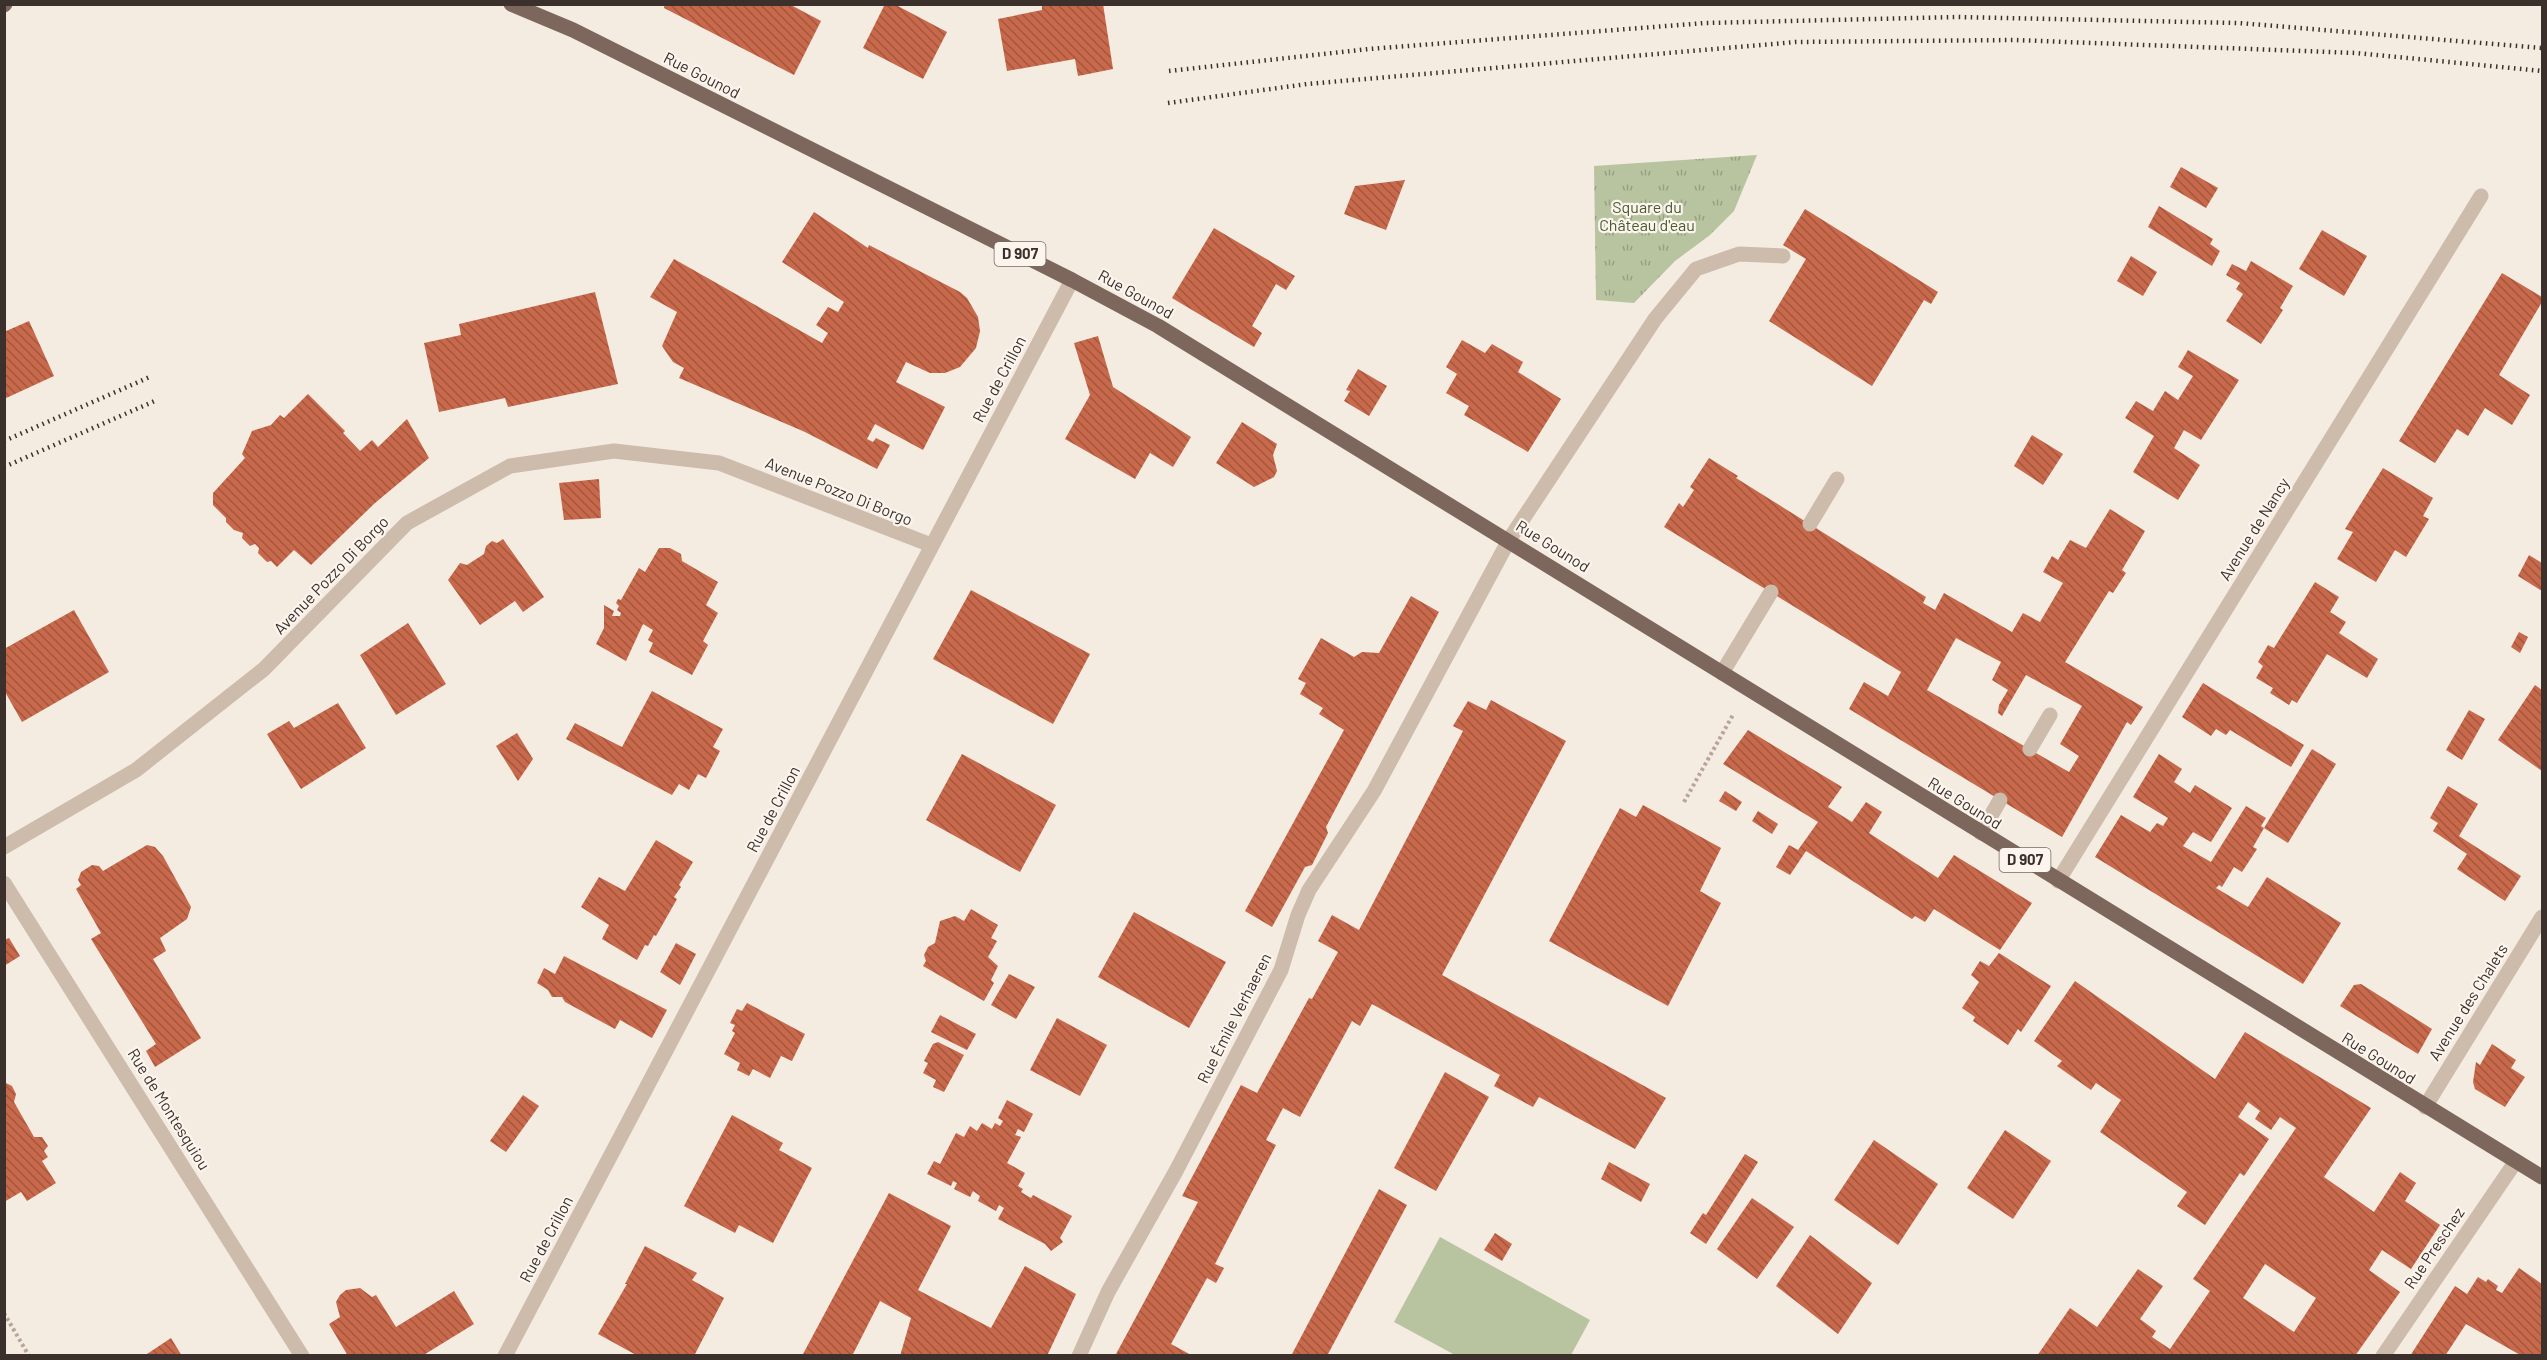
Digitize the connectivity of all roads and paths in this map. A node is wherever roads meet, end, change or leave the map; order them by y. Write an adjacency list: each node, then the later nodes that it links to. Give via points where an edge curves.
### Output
1 (511, 4): 4 (main road, Rue Gounod / D 907, via 573,30)
2 (2481, 196): 18 (street, Avenue de Nancy)
3 (1783, 256): 7 (street, Rue Émile Verhaeren, via 1739,255 1696,269 1655,319)
4 (1072, 279): 7 (main road, Rue Gounod / D 907, via 1158,326); 8 (street, Rue de Crillon)
5 (1837, 479): 6 (street)
6 (1810, 525)
7 (1509, 540): 10 (main road, Rue Gounod / D 907); 28 (street, Rue Émile Verhaeren, via 1374,791 1309,890 1281,970 1108,1292)
8 (931, 546): 17 (street, Avenue Pozzo Di Borgo, via 719,463 614,451 510,466 407,523 264,669 136,770); 27 (street, Rue de Crillon)
9 (1771, 592): 10 (street)
10 (1722, 673): 11 (main road, Rue Gounod / D 907)
11 (1747, 689): 15 (path); 16 (main road, Rue Gounod / D 907)
12 (2050, 715): 13 (street)
13 (2030, 749)
14 (2000, 800): 16 (street)
15 (1684, 802)
16 (1981, 833): 18 (main road, Rue Gounod / D 907)
17 (4, 847)
18 (2058, 881): 21 (main road, Rue Gounod / D 907)
19 (4, 883): 26 (street, Rue de Montesquiou)
20 (2542, 916): 21 (street, Avenue des Chalets)
21 (2425, 1107): 22 (main road, Rue Gounod / D 907)
22 (2516, 1161): 23 (main road, Rue Gounod / D 907); 29 (street, Rue Preschez)
23 (2542, 1178)
24 (4, 1313): 25 (path)
25 (29, 1356)
26 (302, 1356)
27 (505, 1356)
28 (1079, 1356)
29 (2383, 1356)

